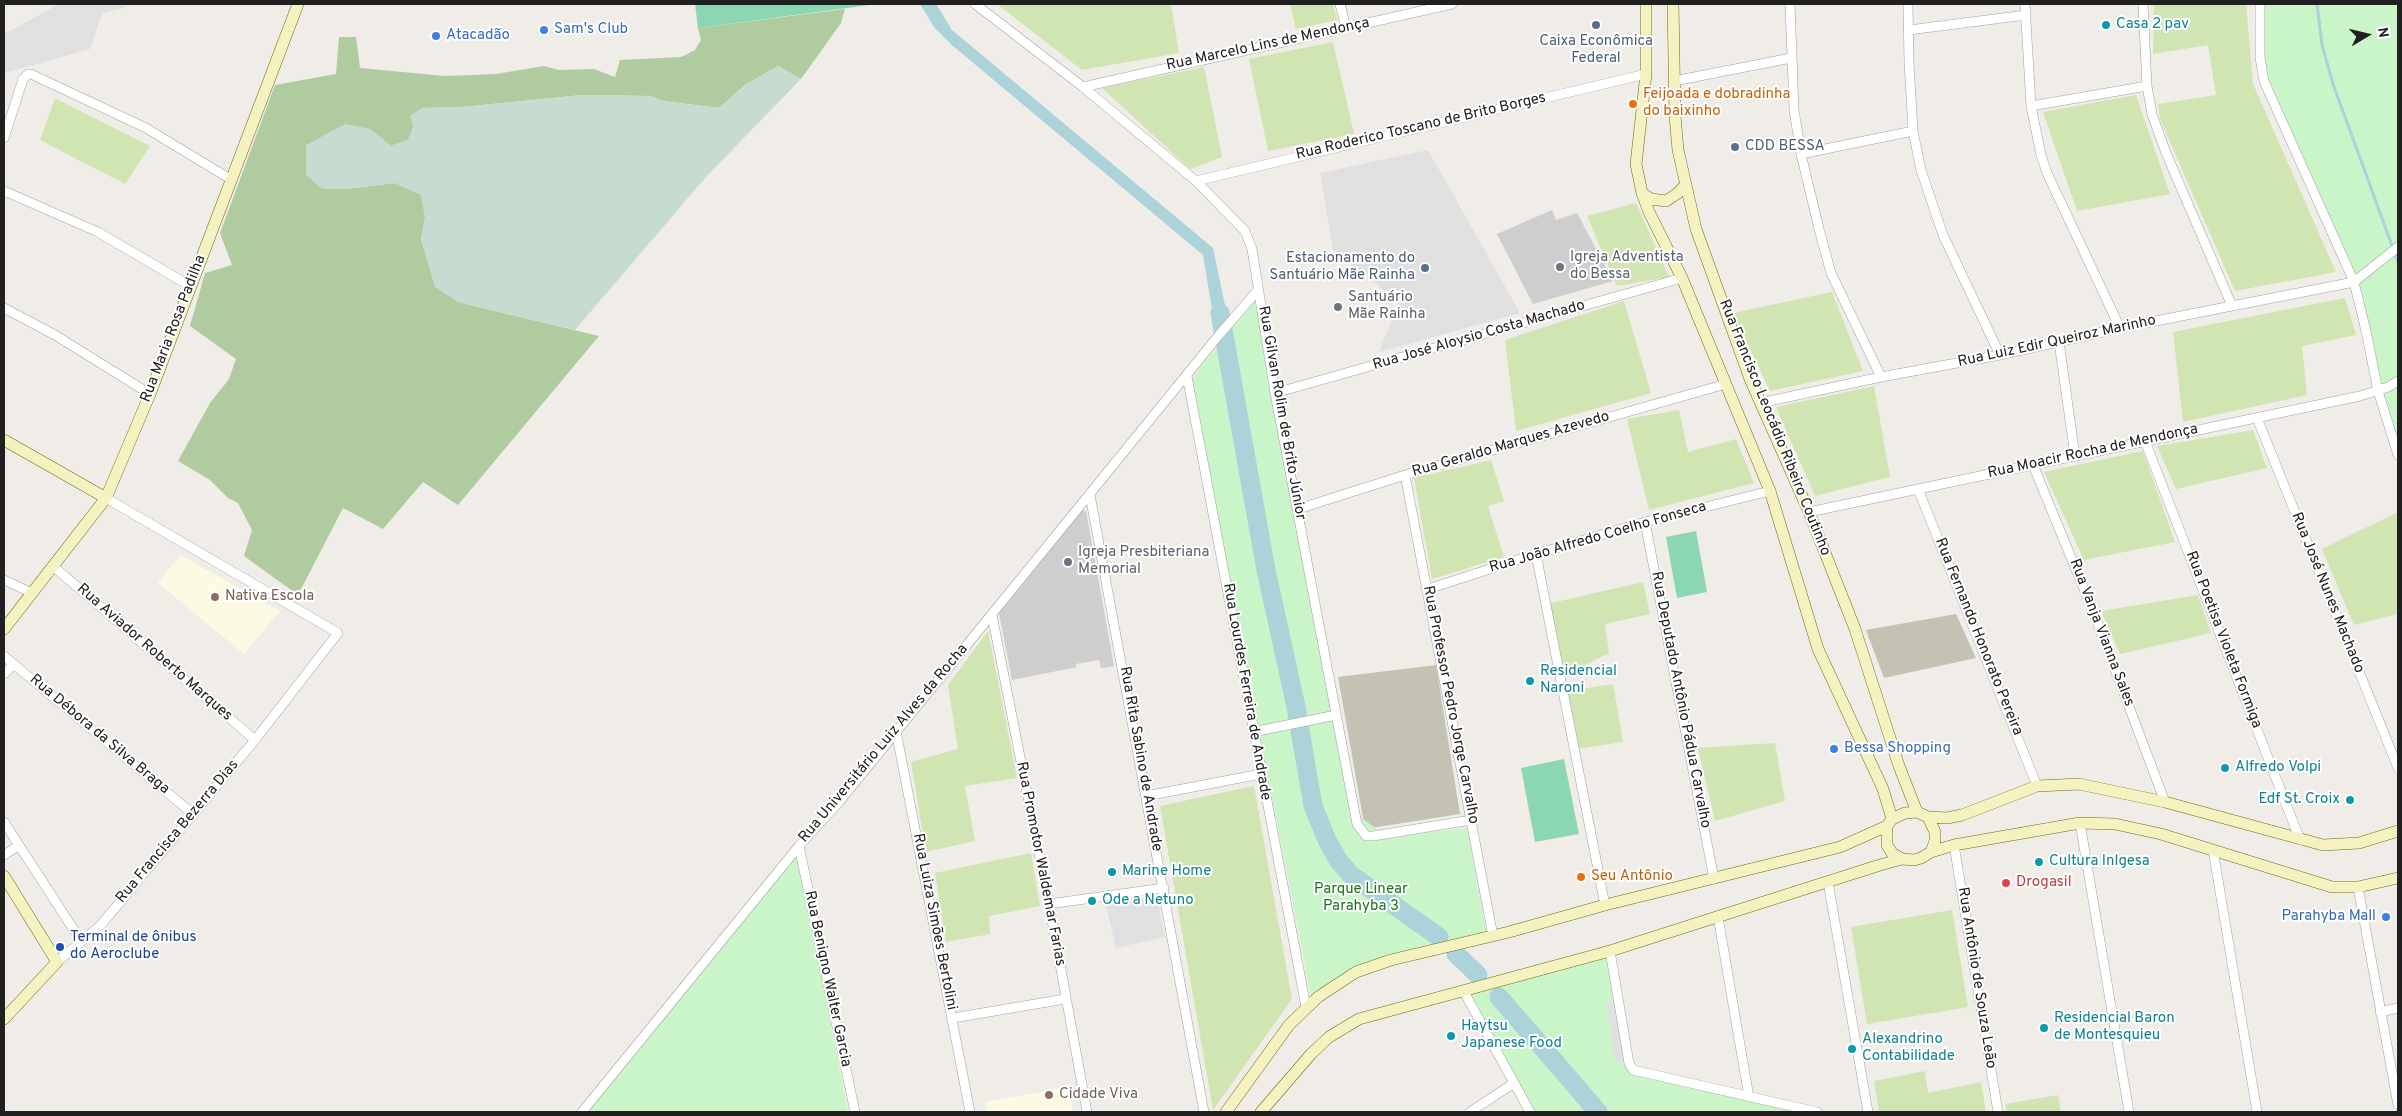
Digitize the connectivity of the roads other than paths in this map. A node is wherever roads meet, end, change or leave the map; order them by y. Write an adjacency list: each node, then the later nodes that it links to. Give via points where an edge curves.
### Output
1 (298, 4): 24 (main road, Rua Maria Rosa Padilha)
2 (975, 4): 19 (street, Rua Gilvan Rolim de Brito Júnior)
3 (1340, 4): 13 (street)
4 (1452, 4): 13 (street, Rua Marcelo Lins de Mendonça)
5 (1646, 4): 16 (main road, Rua Francisco Leocádio Ribeiro Coutinho)
6 (1673, 4): 17 (main road, Rua Francisco Leocádio Ribeiro Coutinho)
7 (1790, 4): 15 (street)
8 (1908, 4): 14 (street)
9 (2026, 4): 12 (street)
10 (2142, 4): 18 (street)
11 (2260, 4): 31 (street, via 2260,57 2267,90)
12 (2026, 15): 14 (street); 20 (street)
13 (1346, 28): 19 (street, Rua Marcelo Lins de Mendonça)
14 (1908, 30): 21 (street)
15 (1791, 58): 17 (street); 23 (street)
16 (1646, 74): 25 (street, Rua Roderico Toscano de Brito Borges); 28 (main road, Rua Francisco Leocádio Ribeiro Coutinho, via 1637,148 1637,171)
17 (1674, 81): 26 (main road, Rua Francisco Leocádio Ribeiro Coutinho, via 1678,150)
18 (2147, 86): 20 (street); 34 (street, via 2152,114 2166,153)
19 (1083, 87): 25 (street, Rua Gilvan Rolim de Brito Júnior)
20 (2031, 106): 36 (street, via 2047,173)
21 (1913, 131): 23 (street); 38 (street, via 1943,236)
22 (4, 138): 24 (street, via 23,79 28,74 34,75 146,128)
23 (1801, 154): 40 (street, via 1831,273)
24 (232, 180): 32 (main road, Rua Maria Rosa Padilha)
25 (1196, 181): 33 (street, Rua Gilvan Rolim de Brito Júnior, via 1245,231 1252,249)
26 (1685, 185): 28 (main road, via 1666,200); 46 (main road, Rua Francisco Leocádio Ribeiro Coutinho, via 1696,229)
27 (4, 191): 32 (street, via 98,232)
28 (1642, 193): 30 (main road, Rua Francisco Leocádio Ribeiro Coutinho, via 1648,212)
29 (2398, 247): 31 (street)
30 (1682, 278): 42 (main road, Rua Francisco Leocádio Ribeiro Coutinho); 44 (street, Rua José Aloysio Costa Machado)
31 (2354, 282): 34 (street, Rua Luiz Edir Queiroz Marinho); 43 (street)
32 (190, 286): 45 (main road, Rua Maria Rosa Padilha)
33 (1258, 290): 39 (street, Rua Universitário Luiz Alves da Rocha); 44 (street, Rua Gilvan Rolim de Brito Júnior)
34 (2232, 306): 36 (street, Rua Luiz Edir Queiroz Marinho)
35 (4, 308): 45 (street, via 55,335)
36 (2120, 328): 37 (street, Rua Luiz Edir Queiroz Marinho)
37 (2059, 342): 38 (street, Rua Luiz Edir Queiroz Marinho); 51 (street)
38 (2000, 355): 40 (street, Rua Luiz Edir Queiroz Marinho)
39 (1187, 376): 56 (street, Rua Universitário Luiz Alves da Rocha); 73 (street, Rua Lourdes Ferreira de Andrade)
40 (1881, 377): 46 (street, Rua Luiz Edir Queiroz Marinho)
41 (2398, 381): 43 (street, Rua Moacir Rocha de Mendonça)
42 (1726, 384): 53 (street, Rua Geraldo Marques Azevedo); 55 (main road, Rua Francisco Leocádio Ribeiro Coutinho)
43 (2378, 390): 47 (street, Rua Moacir Rocha de Mendonça); 50 (street)
44 (1275, 393): 58 (street, Rua Gilvan Rolim de Brito Júnior)
45 (150, 394): 57 (main road, Rua Maria Rosa Padilha)
46 (1760, 403): 59 (main road, Rua Francisco Leocádio Ribeiro Coutinho)
47 (2257, 418): 49 (street, Rua Moacir Rocha de Mendonça); 75 (street, Rua José Nunes Machado)
48 (4, 440): 57 (main road)
49 (2145, 441): 51 (street, Rua Moacir Rocha de Mendonça); 88 (street, Rua Poetisa Violeta Formiga)
50 (2398, 455)
51 (2075, 456): 52 (street, Rua Moacir Rocha de Mendonça)
52 (2033, 465): 54 (street, Rua Moacir Rocha de Mendonça); 79 (street, Rua Vanja Vianna Sales, via 2093,610)
53 (1406, 474): 58 (street, Rua Geraldo Marques Azevedo); 64 (street, Rua Professor Pedro Jorge Carvalho)
54 (1918, 489): 59 (street, Rua Moacir Rocha de Mendonça); 77 (street, Rua Fernando Honorato Pereira)
55 (1770, 491): 60 (street, Rua João Alfredo Coelho Fonseca); 85 (main road, Rua Francisco Leocádio Ribeiro Coutinho, via 1818,649 1883,789)
56 (1090, 495): 66 (street, Rua Universitário Luiz Alves da Rocha); 78 (street, Rua Rita Sabino de Andrade)
57 (106, 498): 62 (main road, Rua Maria Rosa Padilha); 74 (street, Rua Francisca Bezerra Dias, via 338,633)
58 (1298, 509): 71 (street, Rua Gilvan Rolim de Brito Júnior)
59 (1809, 512): 80 (main road, Rua Francisco Leocádio Ribeiro Coutinho, via 1855,629)
60 (1646, 522): 61 (street, Rua João Alfredo Coelho Fonseca); 98 (street, Rua Deputado Antônio Pádua Carvalho)
61 (1536, 554): 64 (street, Rua João Alfredo Coelho Fonseca); 103 (street)
62 (53, 566): 65 (main road, Rua Maria Rosa Padilha); 74 (street, Rua Aviador Roberto Marques)
63 (4, 580): 65 (street)
64 (1428, 589): 83 (street, Rua Professor Pedro Jorge Carvalho)
65 (30, 592): 67 (main road, Rua Maria Rosa Padilha)
66 (992, 615): 72 (street, Rua Universitário Luiz Alves da Rocha); 102 (street, Rua Promotor Waldemar Farias)
67 (4, 629)
68 (4, 656): 69 (street, Rua Débora da Silva Braga)
69 (14, 664): 70 (street); 81 (street, Rua Débora da Silva Braga)
70 (4, 674)
71 (1336, 715): 73 (street); 83 (street, Rua Gilvan Rolim de Brito Júnior, via 1357,824 1366,836)
72 (896, 731): 91 (street, Rua Universitário Luiz Alves da Rocha); 114 (street, Rua Luiza Simões Bertolini)
73 (1253, 732): 76 (street, Rua Lourdes Ferreira de Andrade)
74 (255, 740): 81 (street, Rua Francisca Bezerra Dias)
75 (2398, 768)
76 (1261, 774): 78 (street); 111 (street, Rua Lourdes Ferreira de Andrade)
77 (2038, 786): 79 (main road, via 2094,786); 82 (main road, via 1962,815)
78 (1146, 796): 101 (street, Rua Rita Sabino de Andrade)
79 (2166, 802): 88 (main road)
80 (1917, 812): 82 (main road); 85 (main road, via 1905,813)
81 (193, 814): 106 (street, Rua Francisca Bezerra Dias, via 100,926)
82 (1928, 817): 93 (main road, via 1936,841)
83 (1471, 820): 105 (street, Rua Professor Pedro Jorge Carvalho)
84 (4, 822): 90 (street)
85 (1890, 823): 95 (main road, via 1888,845 1892,853); 98 (main road, via 1840,847)
86 (2080, 823): 89 (main road); 92 (main road, via 2136,828); 131 (street)
87 (2398, 831): 88 (main road, via 2359,843 2338,845)
88 (2300, 840)
89 (1954, 845): 93 (main road); 130 (street, Rua Antônio de Souza Leão)
90 (18, 846): 94 (street); 106 (street)
91 (799, 846): 119 (street, Rua Universitário Luiz Alves da Rocha); 120 (street, Rua Benigno Walter Garcia)
92 (2213, 850): 100 (main road, via 2318,883); 132 (street)
93 (1931, 852): 95 (main road, via 1914,860)
94 (4, 855)
95 (1902, 859): 99 (main road)
96 (4, 876): 108 (main road)
97 (2398, 878): 100 (main road)
98 (1714, 879): 103 (main road)
99 (1828, 882): 104 (main road); 129 (street)
100 (2358, 887): 113 (street)
101 (1164, 888): 102 (street); 123 (street, Rua Rita Sabino de Andrade)
102 (1049, 904): 110 (street, Rua Promotor Waldemar Farias)
103 (1605, 905): 105 (main road)
104 (1718, 918): 107 (main road); 117 (street)
105 (1493, 936): 111 (main road, via 1363,969 1329,988)
106 (81, 941): 108 (street, Rua Francisca Bezerra Dias)
107 (1610, 951): 109 (main road); 117 (street, via 1629,1064 1633,1070)
108 (57, 962): 115 (main road, Rua Francisca Bezerra Dias)
109 (1464, 992): 116 (street); 125 (main road, via 1378,1013 1344,1028 1312,1054)
110 (1065, 999): 114 (street); 122 (street, Rua Promotor Waldemar Farias)
111 (1306, 1008): 124 (main road)
112 (2398, 1008): 113 (street)
113 (2380, 1012): 118 (street)
114 (953, 1018): 121 (street, Rua Luiza Simões Bertolini)
115 (4, 1019)
116 (1514, 1083): 126 (street); 127 (street)
117 (1749, 1097): 128 (street)
118 (2398, 1105)
119 (582, 1112)
120 (855, 1112)
121 (970, 1112)
122 (1087, 1112)
123 (1204, 1112)
124 (1226, 1112)
125 (1261, 1112)
126 (1470, 1112)
127 (1530, 1112)
128 (1816, 1112)
129 (1868, 1112)
130 (1998, 1112)
131 (2129, 1112)
132 (2257, 1112)

